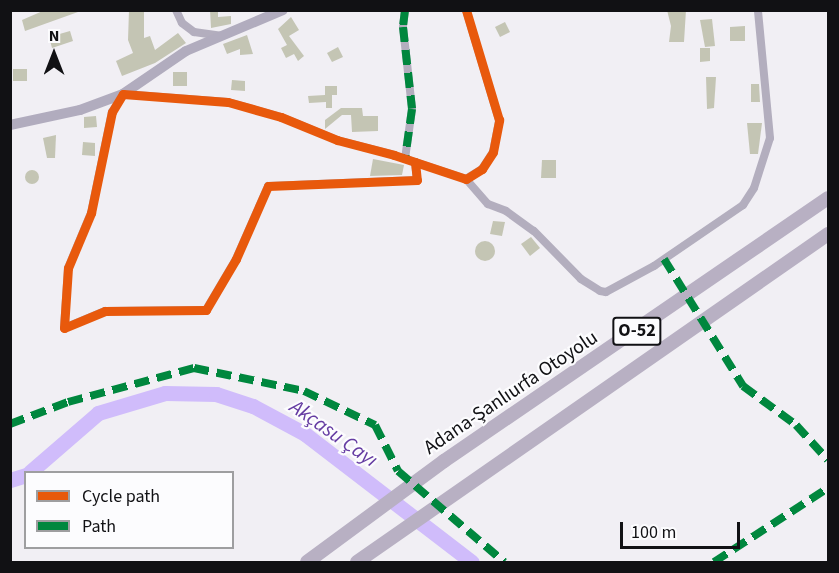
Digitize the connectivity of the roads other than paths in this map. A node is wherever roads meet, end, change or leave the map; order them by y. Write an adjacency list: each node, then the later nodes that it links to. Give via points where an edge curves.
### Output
1 (176, 10): 6 (street, via 182,23 194,32)
2 (283, 10): 6 (street)
3 (405, 10): 9 (street, via 403,27 412,109)
4 (466, 10): 11 (street, via 499,120 493,152 482,169)
5 (758, 10): 11 (street, via 770,138 754,188 743,205 654,266 606,292 600,291 581,279 534,231 506,211 488,204)
6 (226, 37): 7 (street, via 186,51)
7 (123, 94): 8 (street, via 80,110); 9 (street, via 228,102); 10 (street, via 112,112 91,213 68,268 64,328 105,311 206,310 236,259 268,186 417,180)
8 (10, 125)
9 (405, 159): 10 (street)
10 (415, 162): 11 (street)
11 (466, 179)
12 (828, 198): 14 (highway, Adana-Şanlıurfa Otoyolu / O-52, via 444,461)
13 (828, 234): 15 (highway, O-52)
14 (307, 562)
15 (357, 562)

